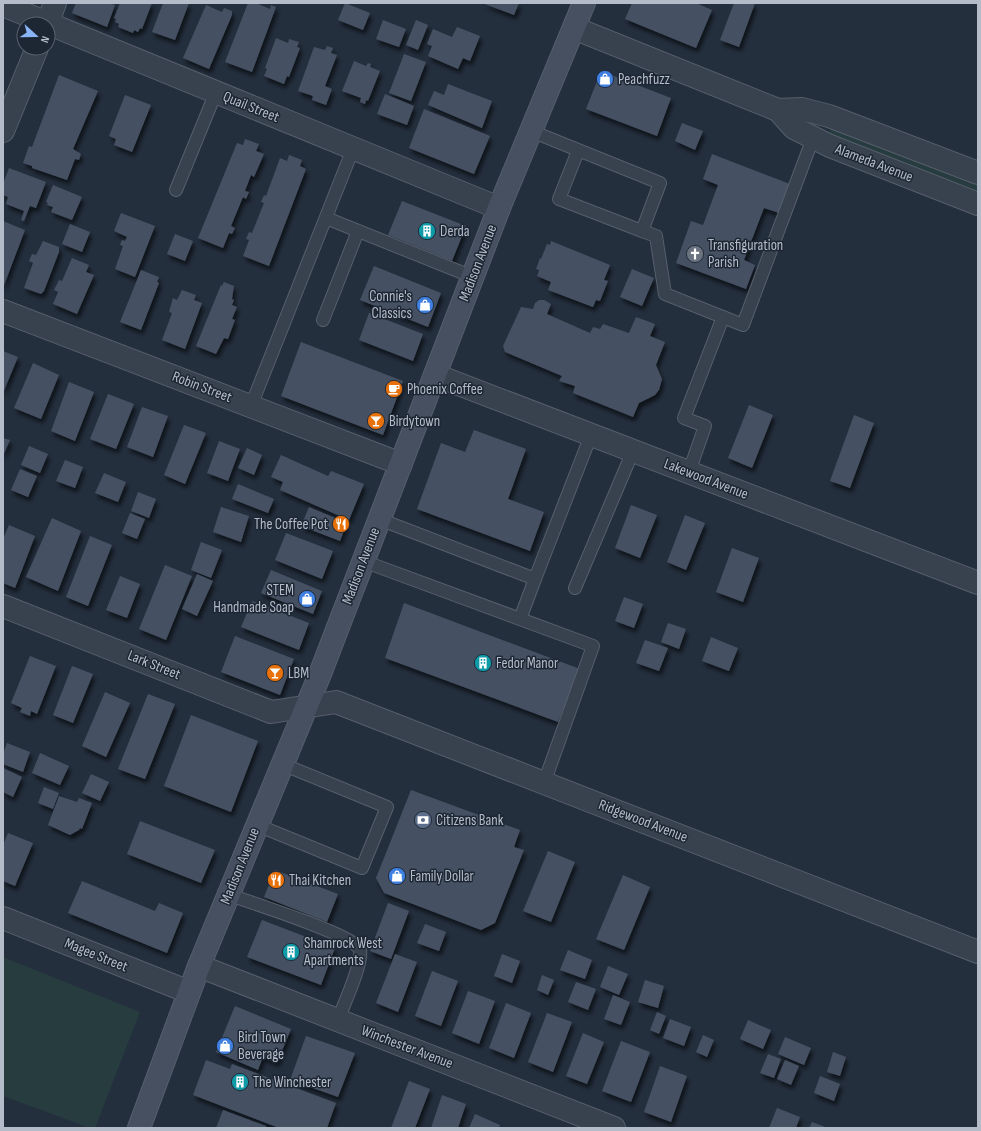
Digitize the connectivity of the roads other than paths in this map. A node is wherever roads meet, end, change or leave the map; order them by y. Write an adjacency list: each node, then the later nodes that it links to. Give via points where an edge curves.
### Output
1 (55, 3): 5 (street)
2 (584, 3): 7 (main road, Madison Avenue)
3 (3, 6): 4 (street, Quail Street)
4 (27, 16)
5 (50, 16)
6 (56, 28): 9 (street, Quail Street)
7 (574, 28): 10 (street, Alameda Avenue); 12 (main road, Madison Avenue)
8 (34, 56): 11 (street)
9 (216, 92): 14 (street, Quail Street); 17 (lane)
10 (778, 110): 13 (street, Alameda Avenue, via 794,128); 16 (street, Alameda Avenue, via 802,109 829,116)
11 (3, 131)
12 (531, 131): 15 (lane); 19 (main road, Madison Avenue)
13 (813, 138): 18 (street, Alameda Avenue); 25 (lane, via 743,325)
14 (353, 149): 19 (street, Quail Street); 20 (lane)
15 (578, 151): 22 (lane, via 660,183); 22 (lane, via 559,199)
16 (978, 173)
17 (176, 190)
18 (978, 204)
19 (499, 208): 23 (main road, Madison Avenue)
20 (326, 218): 21 (lane); 28 (lane)
21 (358, 231): 23 (lane); 26 (lane)
22 (642, 231): 25 (lane, via 656,236 665,294)
23 (473, 277): 27 (main road, Madison Avenue)
24 (3, 311): 28 (street, Robin Street)
25 (723, 317): 32 (lane, via 684,418 705,426)
26 (323, 320)
27 (435, 375): 29 (street, Lakewood Avenue); 31 (main road, Madison Avenue)
28 (251, 406): 31 (street, Robin Street)
29 (591, 435): 30 (street, Lakewood Avenue); 35 (lane)
30 (633, 451): 32 (street, Lakewood Avenue); 37 (lane)
31 (400, 464): 33 (main road, Madison Avenue)
32 (689, 472): 36 (street, Lakewood Avenue)
33 (379, 519): 34 (main road, Madison Avenue); 35 (lane)
34 (363, 561): 39 (lane); 40 (main road, Madison Avenue)
35 (535, 579): 39 (lane)
36 (978, 583)
37 (575, 588)
38 (3, 606): 40 (street, Lark Street, via 271,712)
39 (520, 619): 42 (lane, via 593,646)
40 (307, 705): 41 (main road, Madison Avenue); 42 (street, Ridgewood Avenue, via 336,702)
41 (282, 764): 43 (main road, Madison Avenue); 43 (lane, via 387,807 365,861 362,868)
42 (544, 783): 46 (street, Ridgewood Avenue)
43 (257, 825): 44 (main road, Madison Avenue)
44 (229, 895): 47 (main road, Madison Avenue); 49 (lane, via 338,934 356,943 360,949 360,961)
45 (3, 918): 48 (street, Magee Street)
46 (978, 952)
47 (199, 966): 48 (main road, Madison Avenue); 49 (street, Winchester Avenue)
48 (189, 992): 50 (main road, Madison Avenue)
49 (338, 1020): 51 (street, Winchester Avenue)
50 (139, 1128)
51 (614, 1128)

